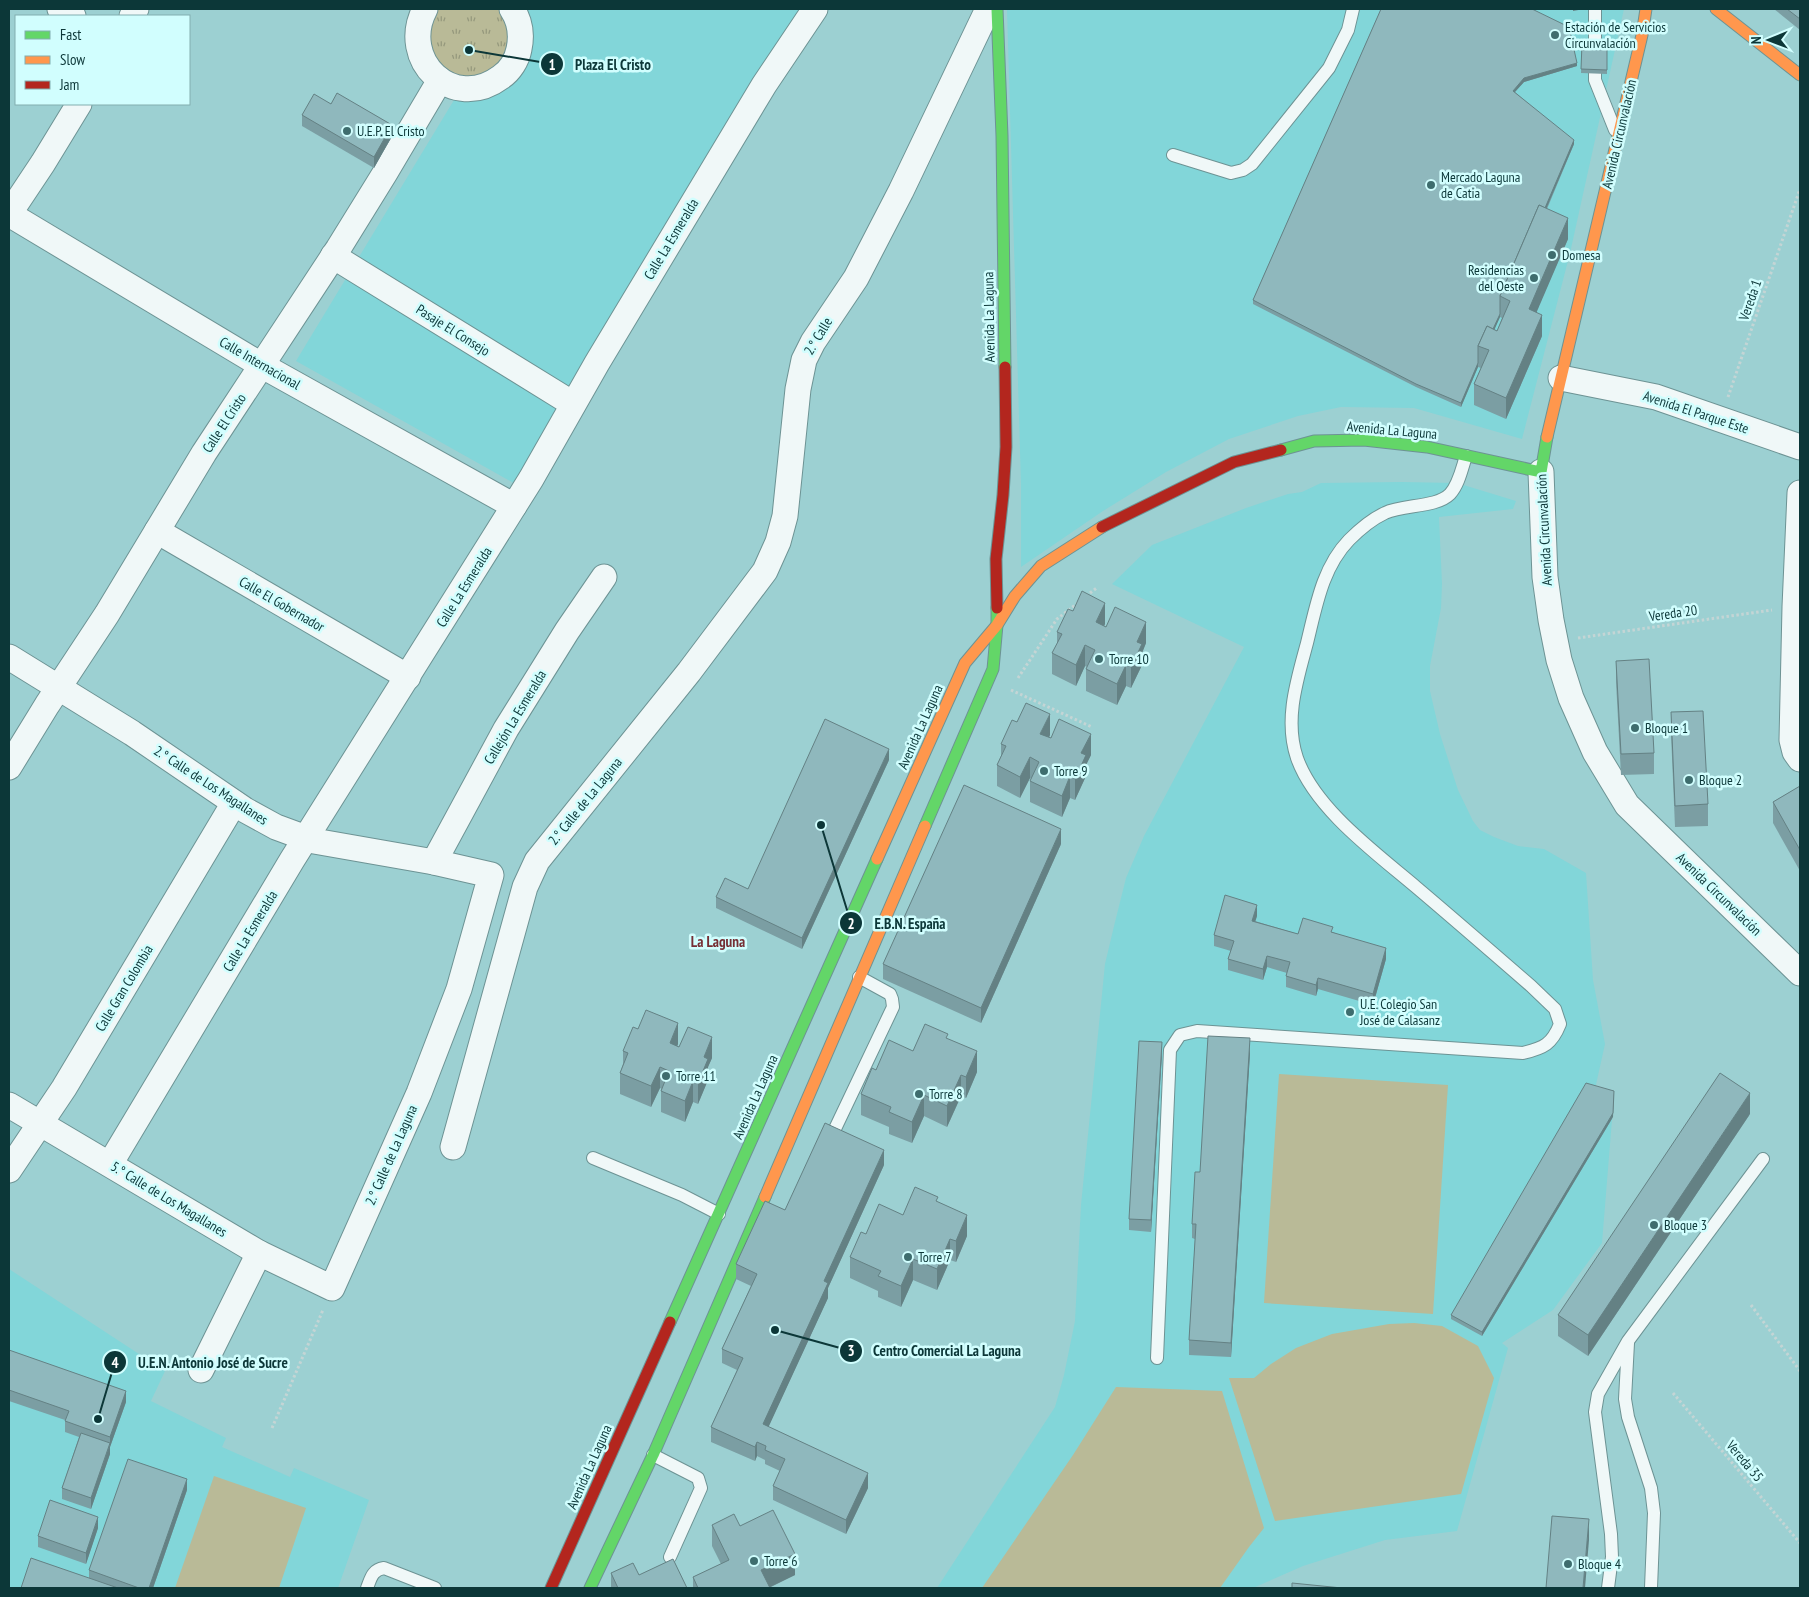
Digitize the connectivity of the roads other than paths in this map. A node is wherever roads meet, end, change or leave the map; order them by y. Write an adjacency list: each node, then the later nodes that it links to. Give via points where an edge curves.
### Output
1 (425, 9): 11 (street, via 419,22 419,49 431,73)
2 (512, 9): 11 (street, via 520,24 521,38 516,58 505,74 481,88 454,87)
3 (815, 9): 19 (street, Calle La Esmeralda, via 764,85)
4 (988, 9): 29 (street, 2.° Calle, via 856,278 812,342 804,360 785,516 765,571)
5 (997, 9): 27 (street, Avenida La Laguna, via 1006,447 996,559)
6 (1353, 9): 14 (lane, via 1348,30 1329,68 1252,164 1232,173)
7 (1595, 9): 13 (lane, via 1595,80)
8 (1646, 9): 13 (street, Avenida Circunvalación)
9 (1716, 9): 10 (street)
10 (1800, 74)
11 (440, 80): 16 (street, Calle El Cristo)
12 (78, 105): 15 (street)
13 (1618, 137): 18 (street, Avenida Circunvalación)
14 (1173, 155)
15 (9, 214): 17 (street, Calle Internacional)
16 (333, 256): 17 (street, Calle El Cristo); 19 (street, Pasaje El Consejo)
17 (261, 365): 24 (street, Calle Internacional); 25 (street, Calle El Cristo)
18 (1560, 378): 20 (street, Avenida El Parque Este, via 1656,397); 22 (street, Avenida Circunvalación)
19 (573, 404): 24 (street, Calle La Esmeralda)
20 (1800, 447)
21 (1466, 456): 22 (street, Avenida La Laguna); 27 (street, Avenida La Laguna, via 1427,447 1364,440 1314,441 1234,462 1095,530 1041,566 1015,596); 52 (lane, via 1457,483 1449,494 1439,501 1386,512 1366,524 1334,557 1321,588 1293,698 1292,729 1296,758 1308,780 1340,822 1531,986 1555,1009 1560,1024 1555,1037 1540,1048 1523,1053 1196,1031 1180,1035 1170,1050)
22 (1541, 472): 38 (street, Avenida Circunvalación, via 1545,577 1555,642 1571,698 1595,752 1627,805)
23 (1800, 493): 32 (street, via 1792,740)
24 (514, 506): 30 (street, Calle La Esmeralda)
25 (157, 531): 30 (street, Calle El Gobernador); 31 (street, Calle El Cristo)
26 (604, 577): 36 (street, Callejón La Esmeralda, via 566,630 506,729)
27 (997, 625): 39 (street, Avenida La Laguna, via 993,669); 48 (street, Avenida La Laguna, via 965,664)
28 (9, 657): 31 (street, 2.° Calle de Los Magallanes)
29 (689, 672): 43 (street, 2.° Calle de La Laguna, via 537,861 525,887)
30 (408, 677): 35 (street, Calle La Esmeralda)
31 (58, 688): 33 (street, Calle El Cristo); 34 (street, 2.° Calle de Los Magallanes)
32 (1800, 758)
33 (9, 766)
34 (234, 803): 35 (street, 2.° Calle de Los Magallanes, via 276,827); 41 (street, Calle Gran Colombia)
35 (306, 839): 36 (street, 2.° Calle de Los Magallanes); 46 (street, Calle La Esmeralda)
36 (434, 862): 37 (street, 2.° Calle de Los Magallanes)
37 (491, 875): 50 (street, 2.° Calle de La Laguna, via 459,989 419,1093)
38 (1800, 973)
39 (859, 977): 42 (lane, via 890,994 893,1007); 54 (street, Avenida La Laguna)
40 (9, 1105): 41 (street, 5.° Calle de Los Magallanes)
41 (40, 1123): 46 (street, 5.° Calle de Los Magallanes); 47 (street, Calle Gran Colombia)
42 (834, 1131)
43 (453, 1147)
44 (593, 1158): 48 (lane)
45 (1763, 1159): 51 (lane)
46 (110, 1164): 49 (street, 5.° Calle de Los Magallanes)
47 (9, 1170)
48 (719, 1214): 58 (street, Avenida La Laguna)
49 (259, 1253): 50 (street, 5.° Calle de Los Magallanes); 53 (street)
50 (332, 1288)
51 (1628, 1340): 60 (lane, via 1598,1394 1595,1412 1611,1534); 61 (lane, via 1625,1399 1651,1488 1654,1513)
52 (1157, 1358)
53 (201, 1370)
54 (653, 1455): 55 (lane, via 701,1482); 59 (street, Avenida La Laguna)
55 (670, 1557)
56 (367, 1588): 57 (lane, via 373,1572 384,1568)
57 (435, 1588)
58 (551, 1588)
59 (590, 1588)
60 (1608, 1588)
61 (1651, 1588)

